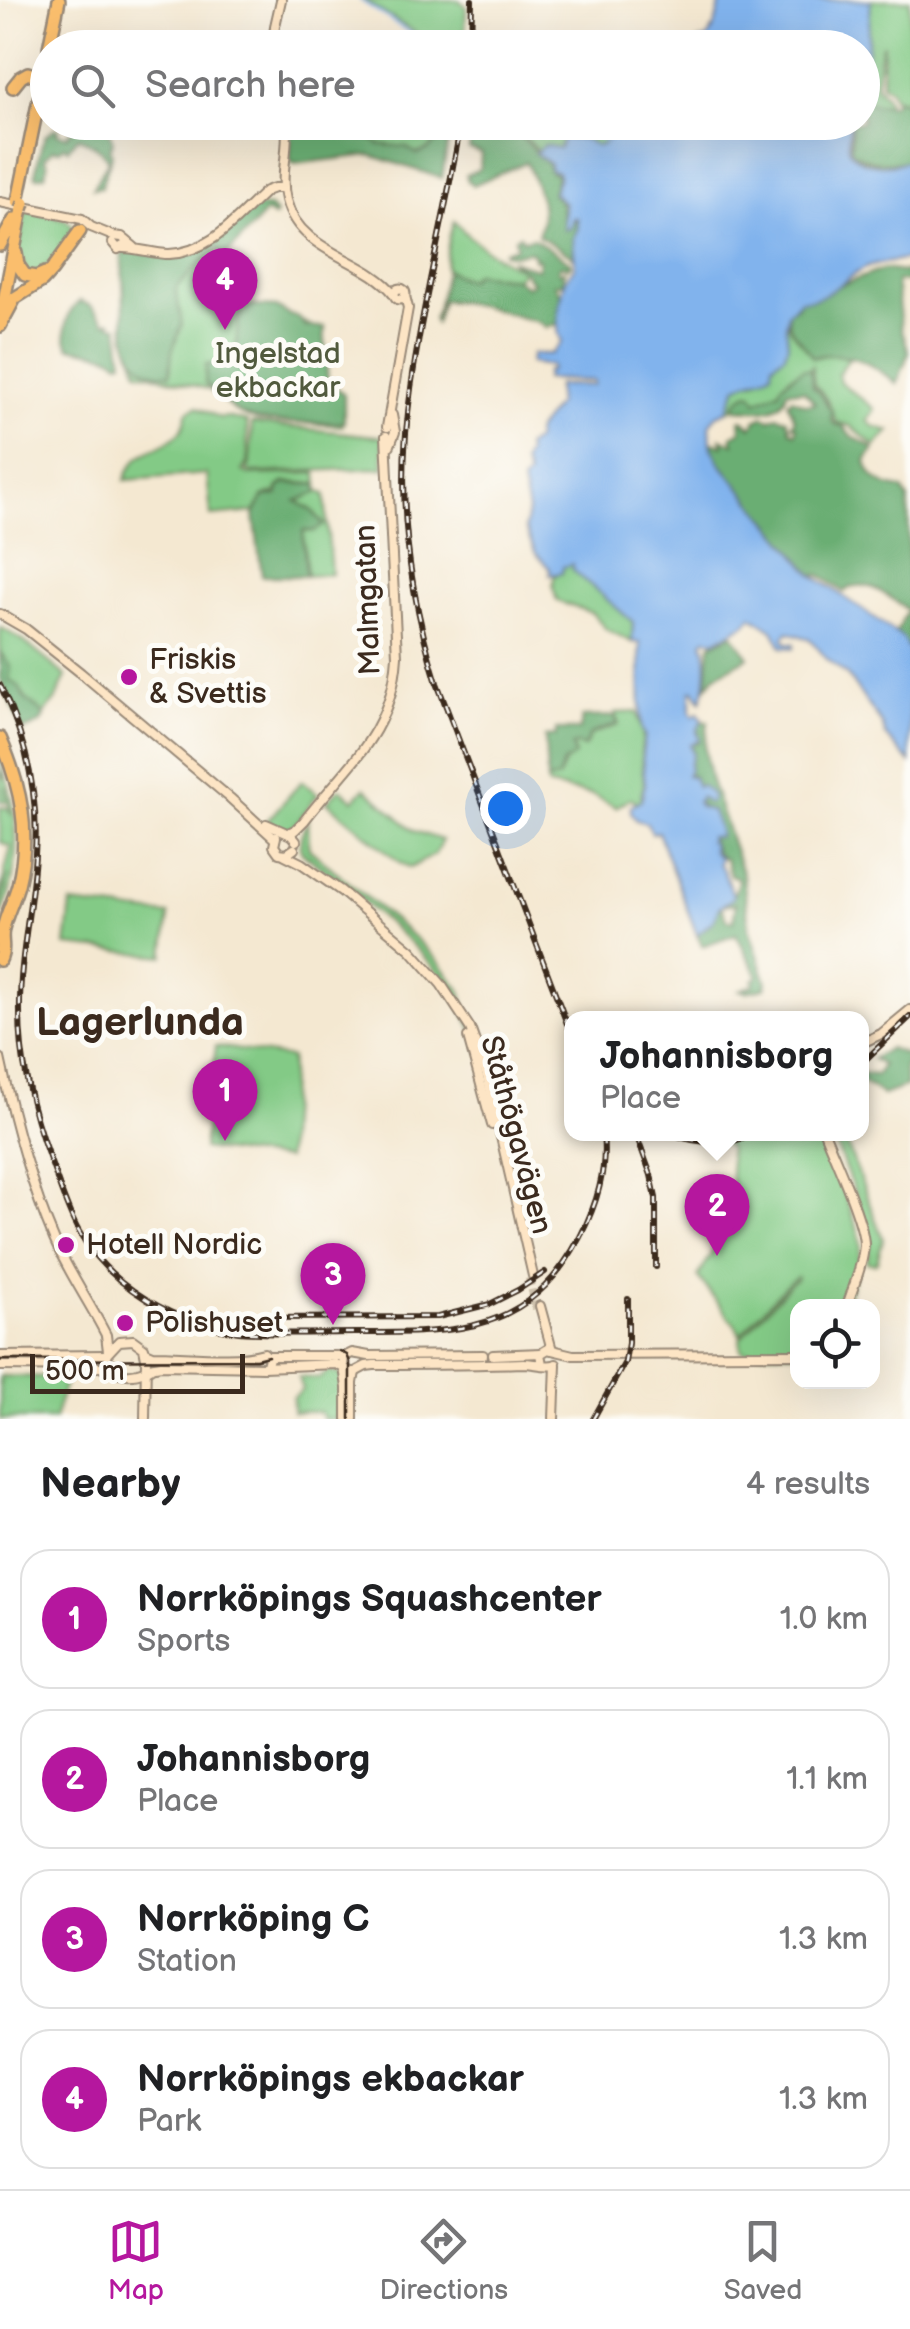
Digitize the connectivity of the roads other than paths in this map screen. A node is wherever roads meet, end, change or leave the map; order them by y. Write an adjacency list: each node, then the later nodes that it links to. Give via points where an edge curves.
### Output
1 (62, 0): 3 (highway)
2 (281, 0): 4 (main road)
3 (56, 30)
4 (274, 30)
5 (30, 74): 6 (highway)
6 (13, 87)
7 (33, 140): 11 (highway)
8 (288, 140): 9 (main road)
9 (284, 188): 12 (main road, via 266,191 206,244 173,254); 21 (main road, Malmgatan, via 306,234 399,295 408,313 388,470 394,685 376,732)
10 (0, 202): 12 (main road)
11 (19, 208): 13 (highway); 14 (highway); 15 (highway)
12 (79, 226): 13 (highway, via 36,277 20,270); 16 (highway, via 52,270 12,301)
13 (16, 244): 15 (highway)
14 (0, 245)
15 (2, 295): 16 (highway)
16 (0, 323)
17 (0, 615): 20 (main road, via 81,672)
18 (0, 738): 28 (highway, via 18,783 25,832 19,882)
19 (0, 753): 27 (highway, via 20,833 15,881)
20 (230, 798): 22 (main road); 23 (main road)
21 (304, 821): 22 (main road, Malmgatan); 24 (main road, Malmgatan)
22 (286, 833): 23 (main road, Malmgatan); 24 (main road, Ståthögavägen)
23 (275, 839): 25 (main road)
24 (295, 845): 25 (main road); 26 (main road, Ståthögavägen, via 297,856)
25 (284, 854): 26 (main road, Ståthögavägen)
26 (330, 883): 34 (main road, Ståthögavägen, via 412,950 470,1028)
27 (0, 923)
28 (1, 936): 29 (highway)
29 (0, 960)
30 (910, 1010): 31 (main road)
31 (869, 1040)
32 (0, 1058): 37 (main road, via 46,1219)
33 (828, 1141): 35 (main road, via 864,1243)
34 (531, 1277)
35 (850, 1299)
36 (538, 1307): 44 (main road)
37 (100, 1324): 38 (main road); 40 (main road)
38 (124, 1340): 39 (main road); 40 (main road)
39 (146, 1351): 46 (main road, via 264,1353); 50 (main road)
40 (107, 1353): 43 (main road); 49 (main road)
41 (790, 1354): 44 (main road)
42 (359, 1355): 45 (main road); 48 (main road, via 352,1353); 48 (main road, via 362,1363)
43 (0, 1356)
44 (548, 1359): 45 (main road); 45 (main road); 55 (main road)
45 (488, 1360): 48 (main road)
46 (265, 1363): 48 (main road); 48 (main road); 50 (main road)
47 (0, 1366): 49 (main road)
48 (349, 1367): 54 (main road)
49 (107, 1368): 51 (main road)
50 (146, 1370): 51 (main road); 52 (main road)
51 (133, 1374): 52 (main road)
52 (146, 1388): 53 (main road)
53 (145, 1419)
54 (350, 1419)
55 (552, 1419)

